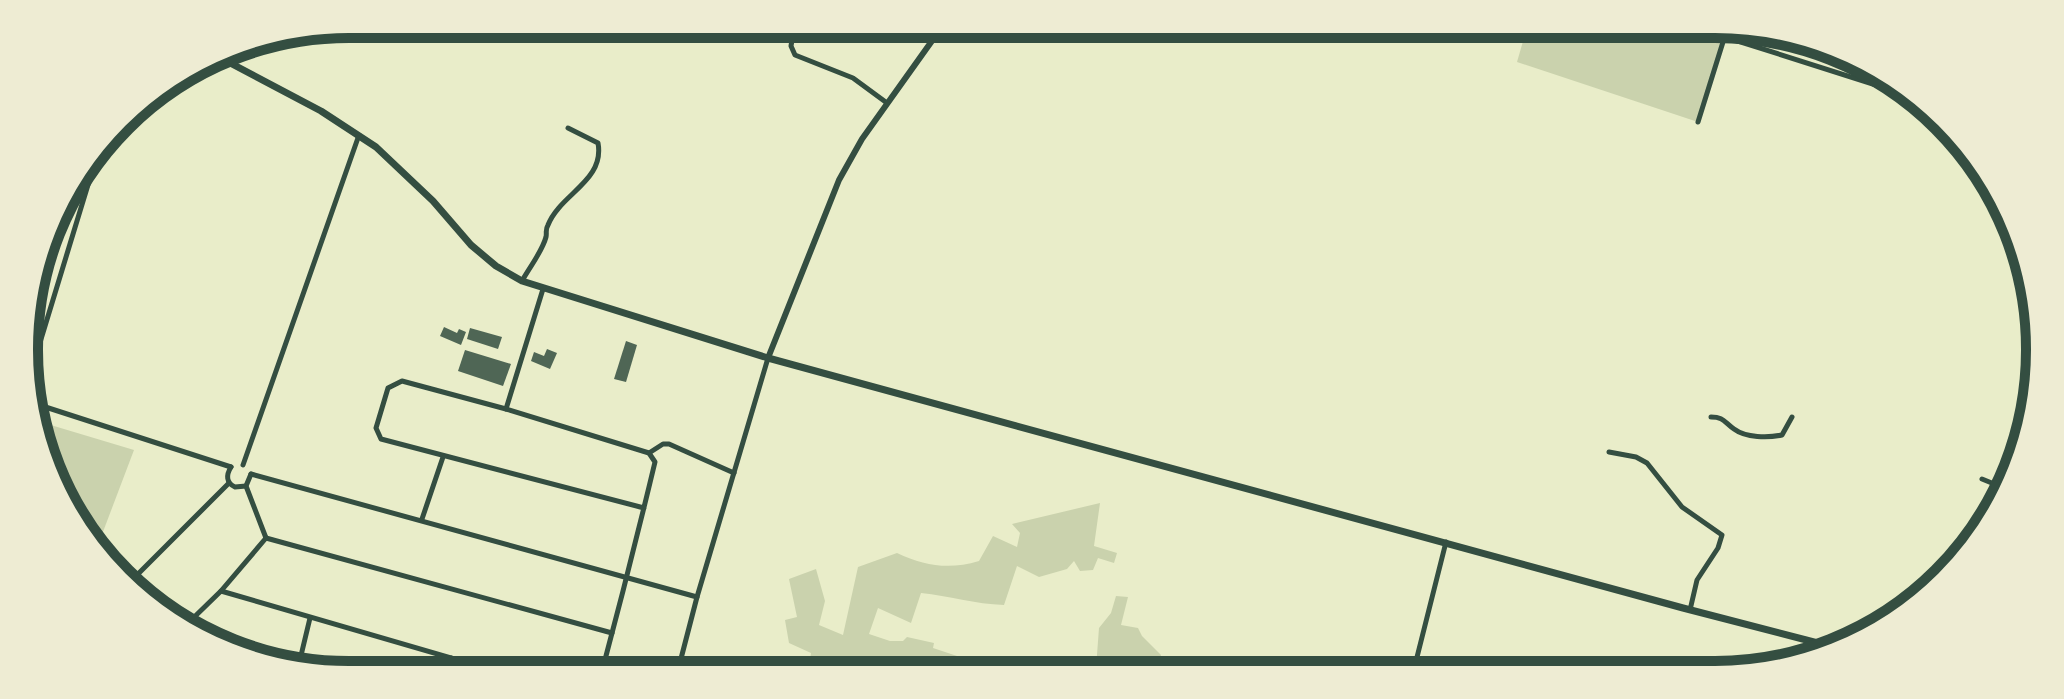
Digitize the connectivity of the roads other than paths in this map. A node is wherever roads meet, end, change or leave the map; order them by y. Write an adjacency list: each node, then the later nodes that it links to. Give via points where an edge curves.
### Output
1 (792, 38): 7 (street, via 795,55 853,78)
2 (934, 38): 7 (street)
3 (1725, 39): 8 (street)
4 (1731, 39): 6 (street)
5 (229, 62): 10 (main road)
6 (1883, 87)
7 (887, 103): 15 (street, via 839,180)
8 (1698, 122)
9 (568, 128): 12 (street, via 598,143 595,165 584,186 566,199 547,226)
10 (359, 135): 12 (main road, via 433,201 471,245); 23 (street)
11 (91, 174): 14 (street)
12 (522, 281): 13 (main road)
13 (543, 289): 15 (main road); 17 (street)
14 (38, 349)
15 (768, 358): 25 (street); 34 (main road)
16 (43, 406): 24 (street)
17 (506, 409): 21 (street); 22 (street, via 402,381 388,388 376,428 381,439)
18 (1711, 417): 19 (street, via 1723,418 1737,432 1758,436 1782,435)
19 (1792, 417)
20 (1609, 452): 39 (street, via 1647,463 1678,503 1722,535 1697,580)
21 (649, 453): 25 (street, via 669,444); 31 (street, via 655,462)
22 (443, 457): 31 (street); 32 (street)
23 (243, 465): 24 (street); 26 (street)
24 (231, 467): 28 (street)
25 (734, 473): 38 (street)
26 (251, 474): 30 (street); 32 (street)
27 (1982, 479): 29 (street)
28 (229, 483): 30 (street); 35 (street)
29 (1995, 484)
30 (246, 486): 33 (street)
31 (644, 508): 36 (street)
32 (422, 519): 36 (street)
33 (266, 538): 37 (street); 42 (street)
34 (1446, 542): 39 (main road); 50 (street)
35 (136, 576)
36 (628, 577): 38 (street); 42 (street)
37 (221, 591): 40 (street); 41 (street)
38 (697, 597): 49 (street)
39 (1690, 610): 43 (main road)
40 (193, 618)
41 (310, 618): 44 (street); 45 (street)
42 (612, 633): 48 (street)
43 (1820, 642)
44 (301, 657)
45 (451, 658): 46 (street); 47 (street)
46 (450, 661)
47 (461, 661)
48 (605, 661)
49 (680, 661)
50 (1416, 661)

